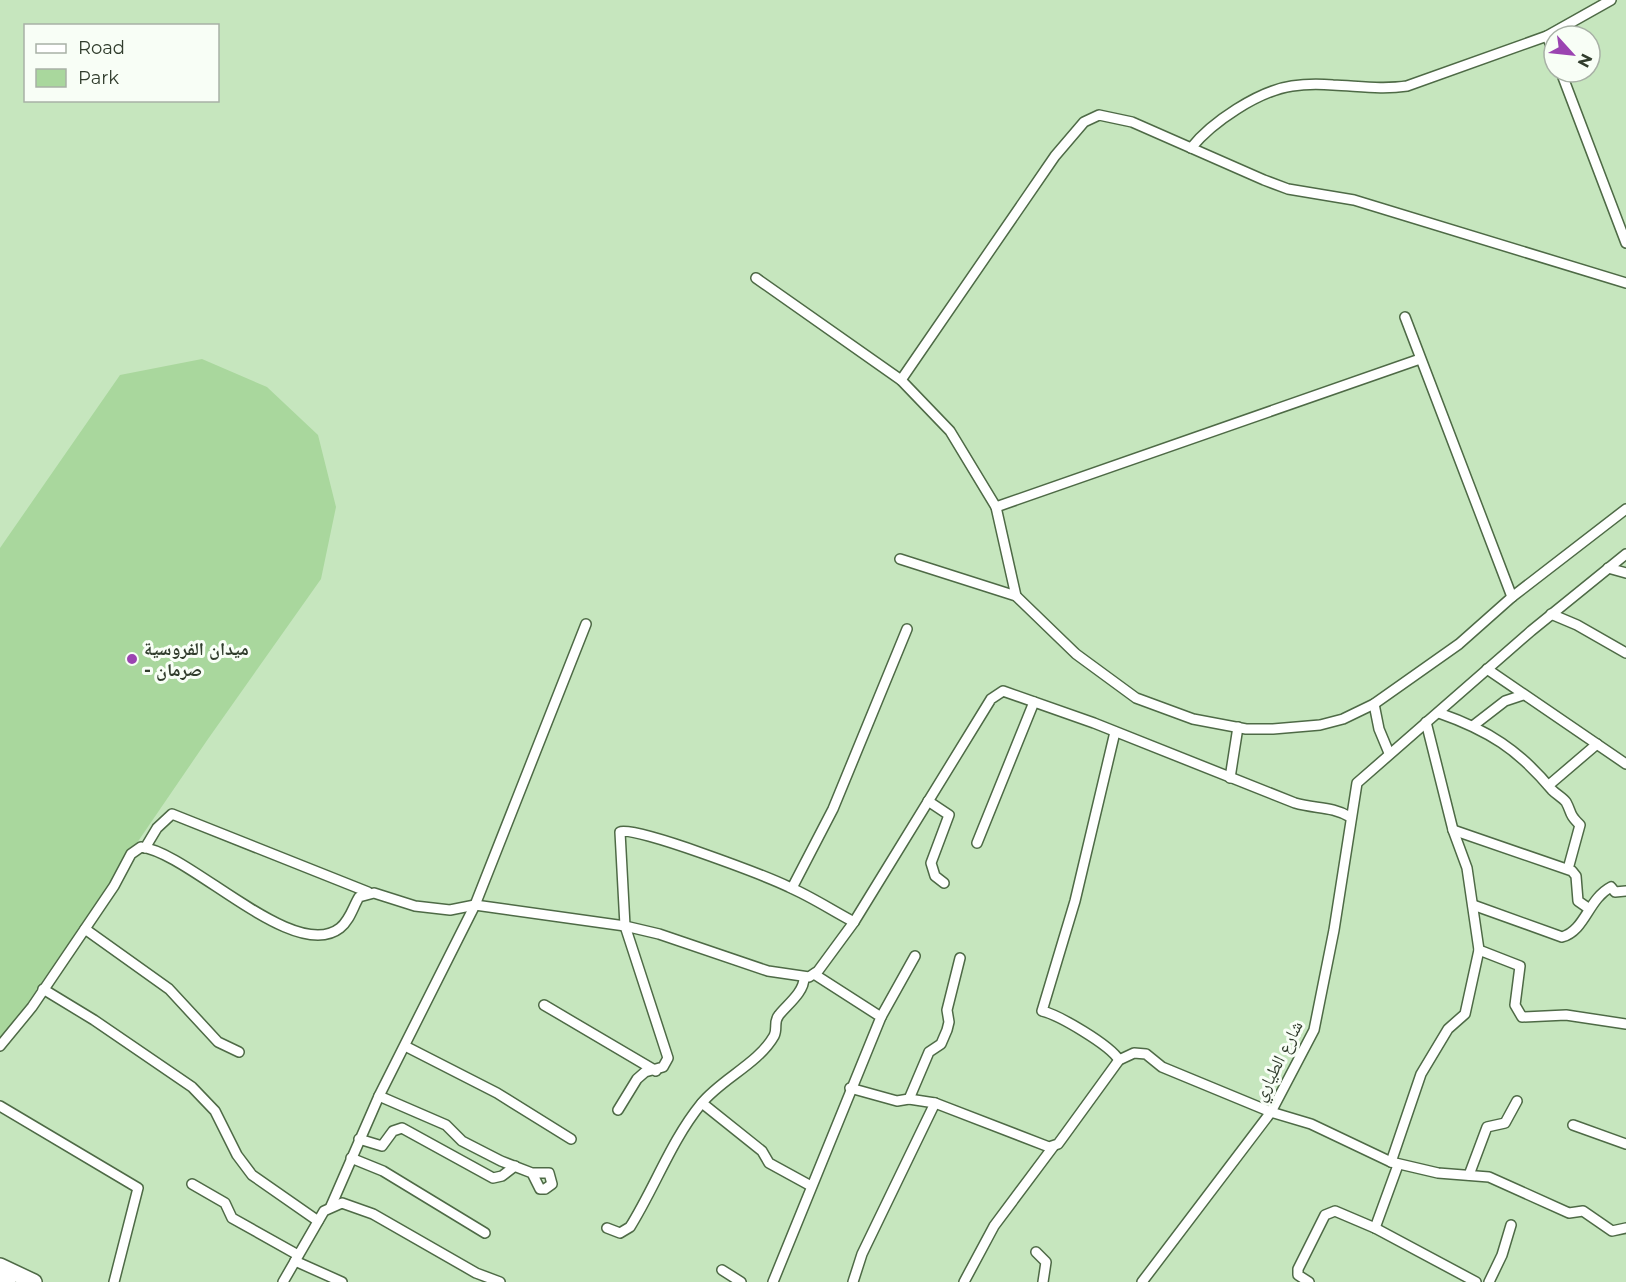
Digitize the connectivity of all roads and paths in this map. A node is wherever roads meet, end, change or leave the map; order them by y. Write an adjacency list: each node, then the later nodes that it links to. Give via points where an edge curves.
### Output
1 (1611, 0): 2 (street)
2 (1568, 24)
3 (1542, 38): 5 (street, via 1407,86 1291,86 1274,91 1225,117)
4 (1566, 84): 6 (street)
5 (1191, 148): 8 (street, via 1288,189 1344,198); 11 (street, via 1115,117 1099,115 1084,122 1036,182)
6 (1626, 243)
7 (756, 278): 11 (street)
8 (1626, 283)
9 (1405, 317): 10 (street)
10 (1420, 360): 12 (street); 19 (street)
11 (902, 380): 12 (street, via 950,430)
12 (996, 507): 18 (street)
13 (1626, 509): 19 (street)
14 (1626, 554): 16 (street, شارع الطياري)
15 (900, 559): 18 (street)
16 (1608, 568): 17 (street); 20 (street, شارع الطياري)
17 (1626, 573)
18 (1016, 596): 31 (street, via 1076,654 1136,698 1193,719)
19 (1512, 597): 27 (street, via 1459,644)
20 (1551, 614): 23 (street); 24 (street, شارع الطياري)
21 (586, 624): 48 (street)
22 (907, 629): 45 (street, via 837,801)
23 (1626, 653)
24 (1487, 669): 25 (street); 28 (street, شارع الطياري)
25 (1522, 695): 30 (street, via 1505,701); 33 (street)
26 (1034, 702): 32 (street); 38 (street, via 1006,691 993,696); 41 (street)
27 (1374, 704): 31 (street, via 1320,725); 34 (street)
28 (1439, 713): 29 (street, شارع الطياري); 30 (street)
29 (1426, 722): 34 (street, شارع الطياري); 40 (street)
30 (1474, 725): 37 (street, via 1515,751)
31 (1238, 727): 36 (street)
32 (1115, 732): 36 (street); 66 (street, via 1075,901 1042,1011 1096,1038)
33 (1597, 744): 35 (street); 37 (street)
34 (1389, 753): 39 (street, شارع الطياري, via 1357,783)
35 (1626, 764)
36 (1230, 778): 39 (street, via 1295,803 1336,808)
37 (1549, 785): 43 (street, via 1567,803 1569,814 1580,825)
38 (928, 801): 44 (street, via 949,815 931,862 935,876); 51 (street)
39 (1350, 817): 76 (street, شارع الطياري, via 1317,1021)
40 (1453, 830): 43 (street); 49 (street, via 1467,868)
41 (977, 843)
42 (145, 848): 47 (street, via 157,828 172,814); 47 (street, via 249,908 311,936 340,927 359,897); 53 (street, via 131,854)
43 (1568, 869): 50 (street, via 1576,876 1578,901)
44 (944, 883)
45 (792, 888): 51 (street); 52 (street, via 649,835 622,830 619,835)
46 (1626, 891): 50 (street, via 1615,892 1611,887)
47 (368, 892): 48 (street, via 415,906 450,910)
48 (475, 905): 52 (street); 64 (street)
49 (1473, 905): 50 (street, via 1562,937 1573,932); 54 (street)
50 (1588, 908)
51 (854, 922): 57 (street)
52 (625, 927): 58 (street, via 659,934 768,971); 67 (street, via 668,1058)
53 (85, 929): 59 (street); 65 (street, via 169,989 218,1042)
54 (1479, 950): 62 (street, via 1520,966 1515,1005 1522,1017 1566,1016); 83 (street, via 1465,1014 1448,1029 1425,1066)
55 (915, 956): 61 (street)
56 (960, 958): 70 (street, via 947,1010 949,1022 940,1044 928,1052)
57 (814, 974): 58 (street); 61 (street)
58 (804, 978): 72 (street, via 802,987 776,1020 774,1036)
59 (43, 989): 63 (street); 90 (street, via 192,1087 214,1112 252,1175)
60 (544, 1005): 67 (street)
61 (880, 1017): 68 (street)
62 (1626, 1024)
63 (0, 1046)
64 (405, 1046): 69 (street); 79 (street, via 497,1093)
65 (239, 1052)
66 (1119, 1060): 76 (street, via 1134,1053 1146,1054 1162,1067); 81 (street)
67 (656, 1071): 75 (street, via 645,1072 637,1079)
68 (850, 1088): 70 (street, via 897,1101); 88 (street)
69 (379, 1096): 78 (street); 84 (street, via 446,1125 462,1141)
70 (909, 1099): 73 (street)
71 (1517, 1101): 86 (street, via 1505,1123 1487,1127)
72 (702, 1103): 88 (street, via 762,1151 768,1161); 92 (street, via 665,1159 630,1227 620,1233)
73 (935, 1103): 81 (street); 109 (street, via 871,1233)
74 (0, 1106): 104 (street, via 138,1188)
75 (618, 1110)
76 (1271, 1112): 83 (street, via 1311,1124); 112 (street, شارع الطياري)
77 (1573, 1125): 80 (street)
78 (359, 1139): 82 (street); 84 (street, via 382,1146 393,1131 402,1128 494,1178)
79 (571, 1139)
80 (1626, 1144)
81 (1053, 1147): 110 (street, via 1000,1217)
82 (351, 1158): 89 (street); 95 (street, via 383,1171)
83 (1394, 1164): 86 (street); 93 (street)
84 (515, 1166): 85 (street)
85 (532, 1173)
86 (1469, 1175): 94 (street, via 1489,1177 1569,1213 1583,1211 1612,1231)
87 (192, 1184): 97 (street, via 225,1203 230,1217)
88 (811, 1186): 108 (street)
89 (331, 1206): 90 (street); 101 (street, via 342,1203 373,1214)
90 (318, 1221): 97 (street)
91 (1511, 1225): 115 (street)
92 (607, 1228)
93 (1375, 1228): 113 (street, via 1335,1211 1329,1213 1298,1269 1298,1275); 114 (street)
94 (1626, 1228)
95 (486, 1233)
96 (1036, 1252): 111 (street, via 1046,1262)
97 (297, 1258): 105 (street); 106 (street)
98 (0, 1266): 103 (main road)
99 (722, 1270): 107 (street)
100 (0, 1278): 102 (main road)
101 (496, 1281)
102 (8, 1282)
103 (34, 1282)
104 (114, 1282)
105 (283, 1282)
106 (342, 1282)
107 (741, 1282)
108 (773, 1282)
109 (853, 1282)
110 (964, 1282)
111 (1043, 1282)
112 (1142, 1282)
113 (1309, 1282)
114 (1476, 1282)
115 (1489, 1282)

